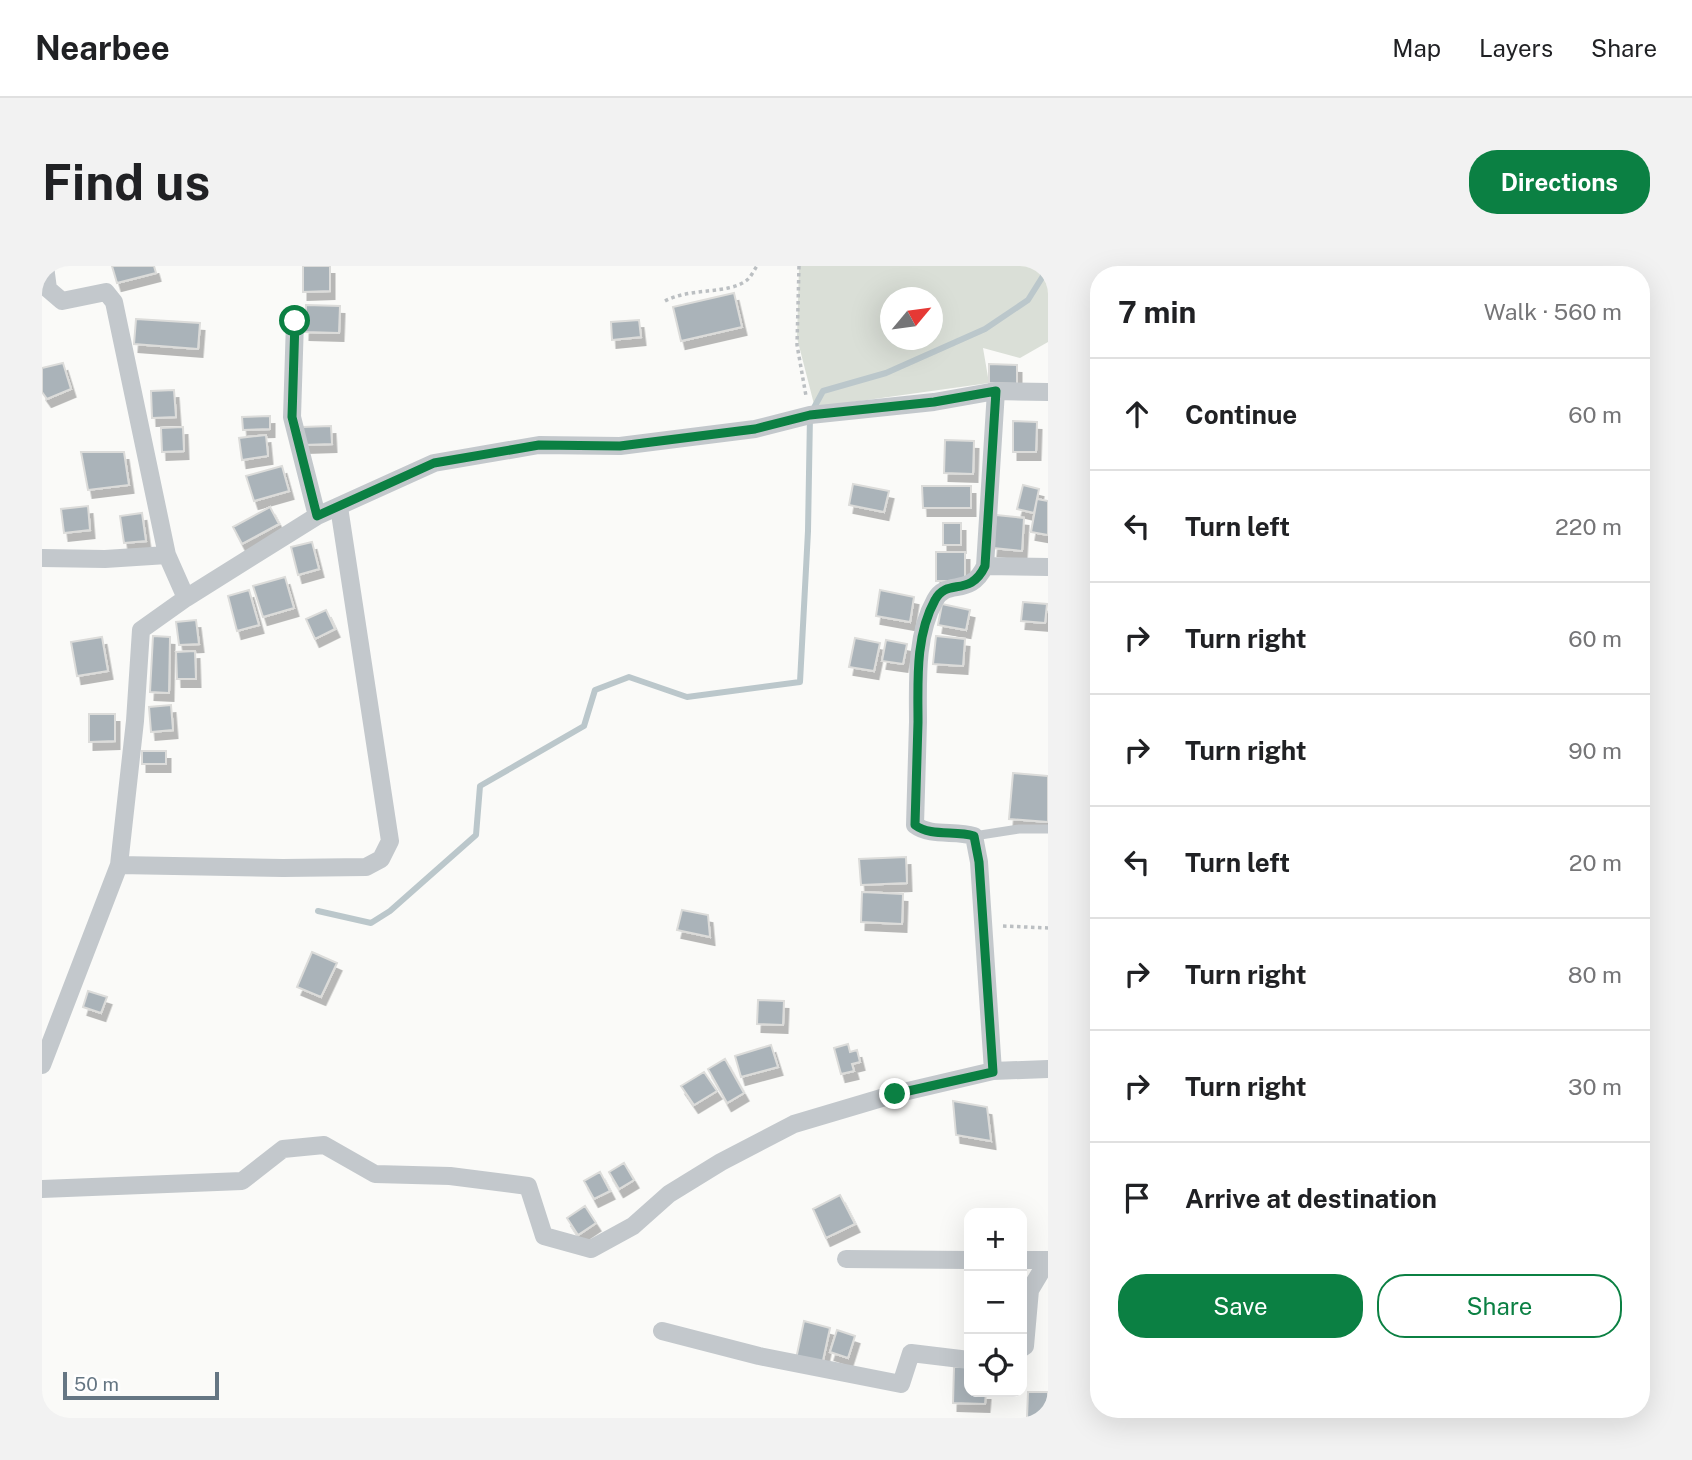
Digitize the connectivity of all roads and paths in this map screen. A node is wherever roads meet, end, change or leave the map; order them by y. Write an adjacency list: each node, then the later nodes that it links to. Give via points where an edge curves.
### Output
1 (46, 266): 11 (street, via 48,289 62,301 106,292 114,302)
2 (757, 266): 4 (path, via 737,285 677,294)
3 (799, 266): 8 (path, via 797,345)
4 (665, 301)
5 (295, 321): 10 (street, via 292,417)
6 (996, 391): 7 (street); 8 (street); 13 (street)
7 (1048, 392)
8 (810, 415): 9 (street, via 742,431 620,446 539,445 434,463)
9 (339, 507): 10 (street); 18 (street, via 390,841 382,859 366,867)
10 (317, 516): 15 (street)
11 (167, 555): 12 (street); 15 (street)
12 (42, 558)
13 (985, 566): 14 (street); 17 (street, via 972,584 939,594 919,650 915,825)
14 (1048, 567)
15 (186, 598): 18 (street, via 141,629)
16 (1048, 829): 17 (lane, via 1019,828)
17 (974, 836): 19 (street)
18 (119, 865): 21 (street)
19 (983, 926): 20 (path); 23 (street)
20 (1048, 928)
21 (42, 1065)
22 (1048, 1069): 23 (street)
23 (993, 1072): 24 (street, via 794,1124 668,1194 633,1226 591,1249 544,1236 527,1186 450,1176 375,1174 324,1145 283,1149 242,1181)
24 (42, 1189)
25 (846, 1259): 26 (street)
26 (964, 1260)
27 (1027, 1260): 28 (street)
28 (1048, 1260): 30 (street, via 1030,1290)
29 (662, 1331): 31 (street, via 901,1384 911,1353)
30 (1026, 1334)
31 (964, 1359)

